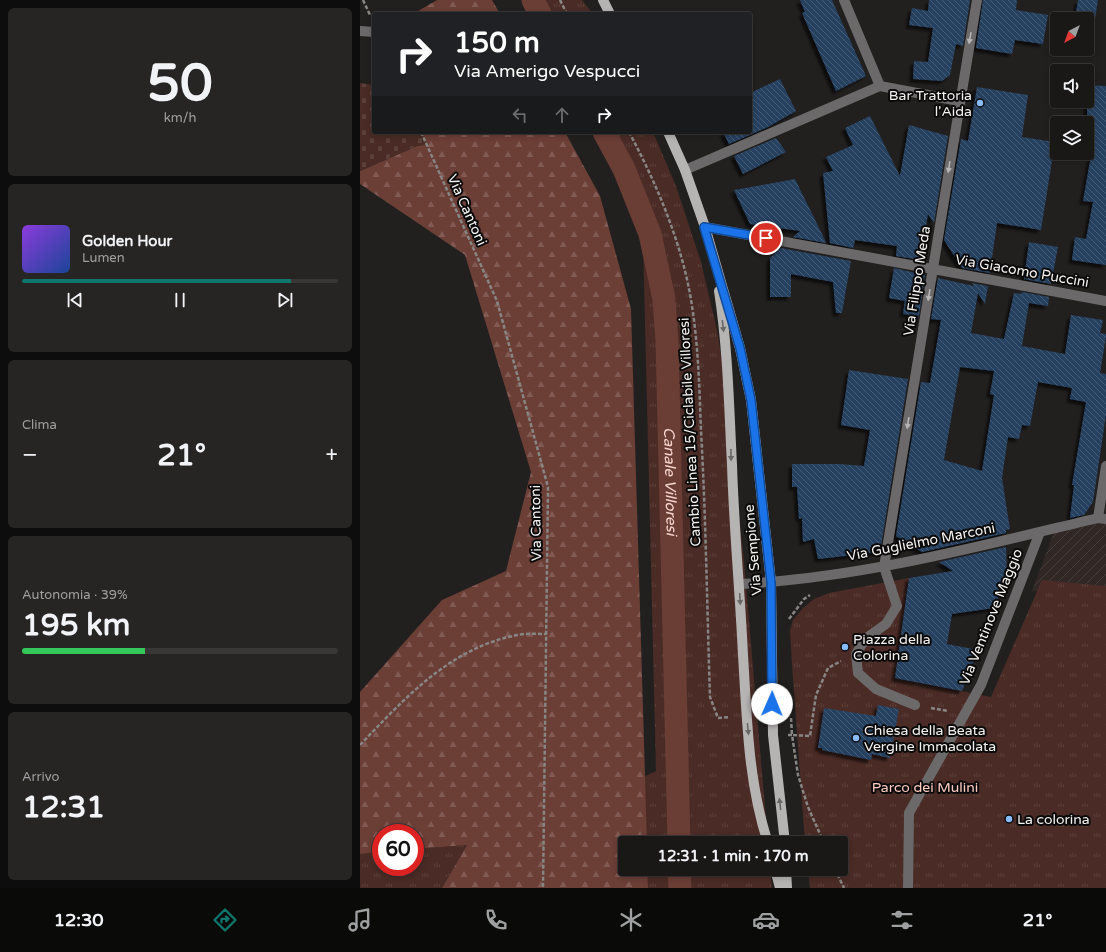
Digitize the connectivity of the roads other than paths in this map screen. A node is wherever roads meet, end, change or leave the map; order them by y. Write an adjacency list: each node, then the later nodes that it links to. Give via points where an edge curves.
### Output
1 (603, 0): 4 (main road)
2 (844, 0): 7 (street)
3 (977, 0): 8 (street, Via Filippo Meda, one-way to 8)
4 (609, 12)
5 (360, 31): 6 (street)
6 (372, 32)
7 (880, 86): 8 (street); 10 (street)
8 (959, 101): 13 (street, Via Filippo Meda, one-way to 13)
9 (669, 134): 10 (main road, Via Sempione)
10 (685, 170): 11 (main road, Via Sempione)
11 (704, 227): 12 (main road, Via Sempione); 13 (street, Via Giacomo Puccini)
12 (714, 259): 19 (main road, Via Sempione, via 740,348 751,400); 20 (main road, Via Sempione, one-way to 20, via 727,353)
13 (933, 269): 14 (street, Via Giacomo Puccini); 18 (street, Via Filippo Meda, one-way to 18)
14 (1106, 301)
15 (1106, 466): 16 (street)
16 (1102, 518): 17 (street, Via Guglielmo Marconi)
17 (1040, 532): 18 (street, Via Guglielmo Marconi); 28 (street, Via Ventinove Maggio, via 981,684 909,813)
18 (884, 567): 19 (street, Via Guglielmo Marconi); 21 (street, via 897,606 886,624 865,639 856,654 858,674 876,689)
19 (771, 582): 20 (street, Via Guglielmo Marconi); 23 (main road, Via Sempione, one-way to 19, via 773,735)
20 (739, 584): 22 (main road, Via Sempione, one-way to 22, via 753,782)
21 (915, 705)
22 (766, 836)
23 (783, 836)
24 (777, 876): 26 (main road)
25 (786, 876): 27 (main road)
26 (780, 888)
27 (787, 888)
28 (908, 888)

